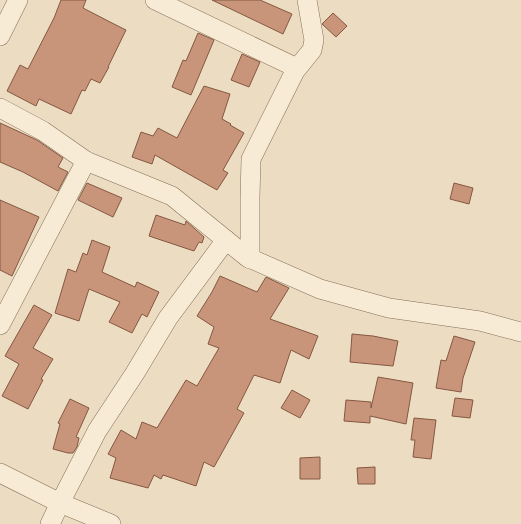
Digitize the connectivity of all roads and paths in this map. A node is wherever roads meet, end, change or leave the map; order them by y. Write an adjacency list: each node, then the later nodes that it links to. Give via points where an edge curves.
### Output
1 (18, 0): 4 (street)
2 (155, 0): 5 (street)
3 (307, 0): 5 (street, via 314,40 312,50)
4 (0, 36)
5 (297, 68): 9 (street, via 251,159)
6 (0, 108): 7 (street, via 43,131)
7 (86, 161): 8 (street, via 172,196); 10 (street)
8 (226, 240): 9 (street); 13 (street, via 168,318 97,431)
9 (250, 259): 11 (street, via 320,289 389,308 480,321)
10 (1, 319)
11 (521, 332)
12 (0, 473): 13 (street)
13 (60, 503): 14 (street); 15 (street)
14 (50, 524)
15 (111, 524)

